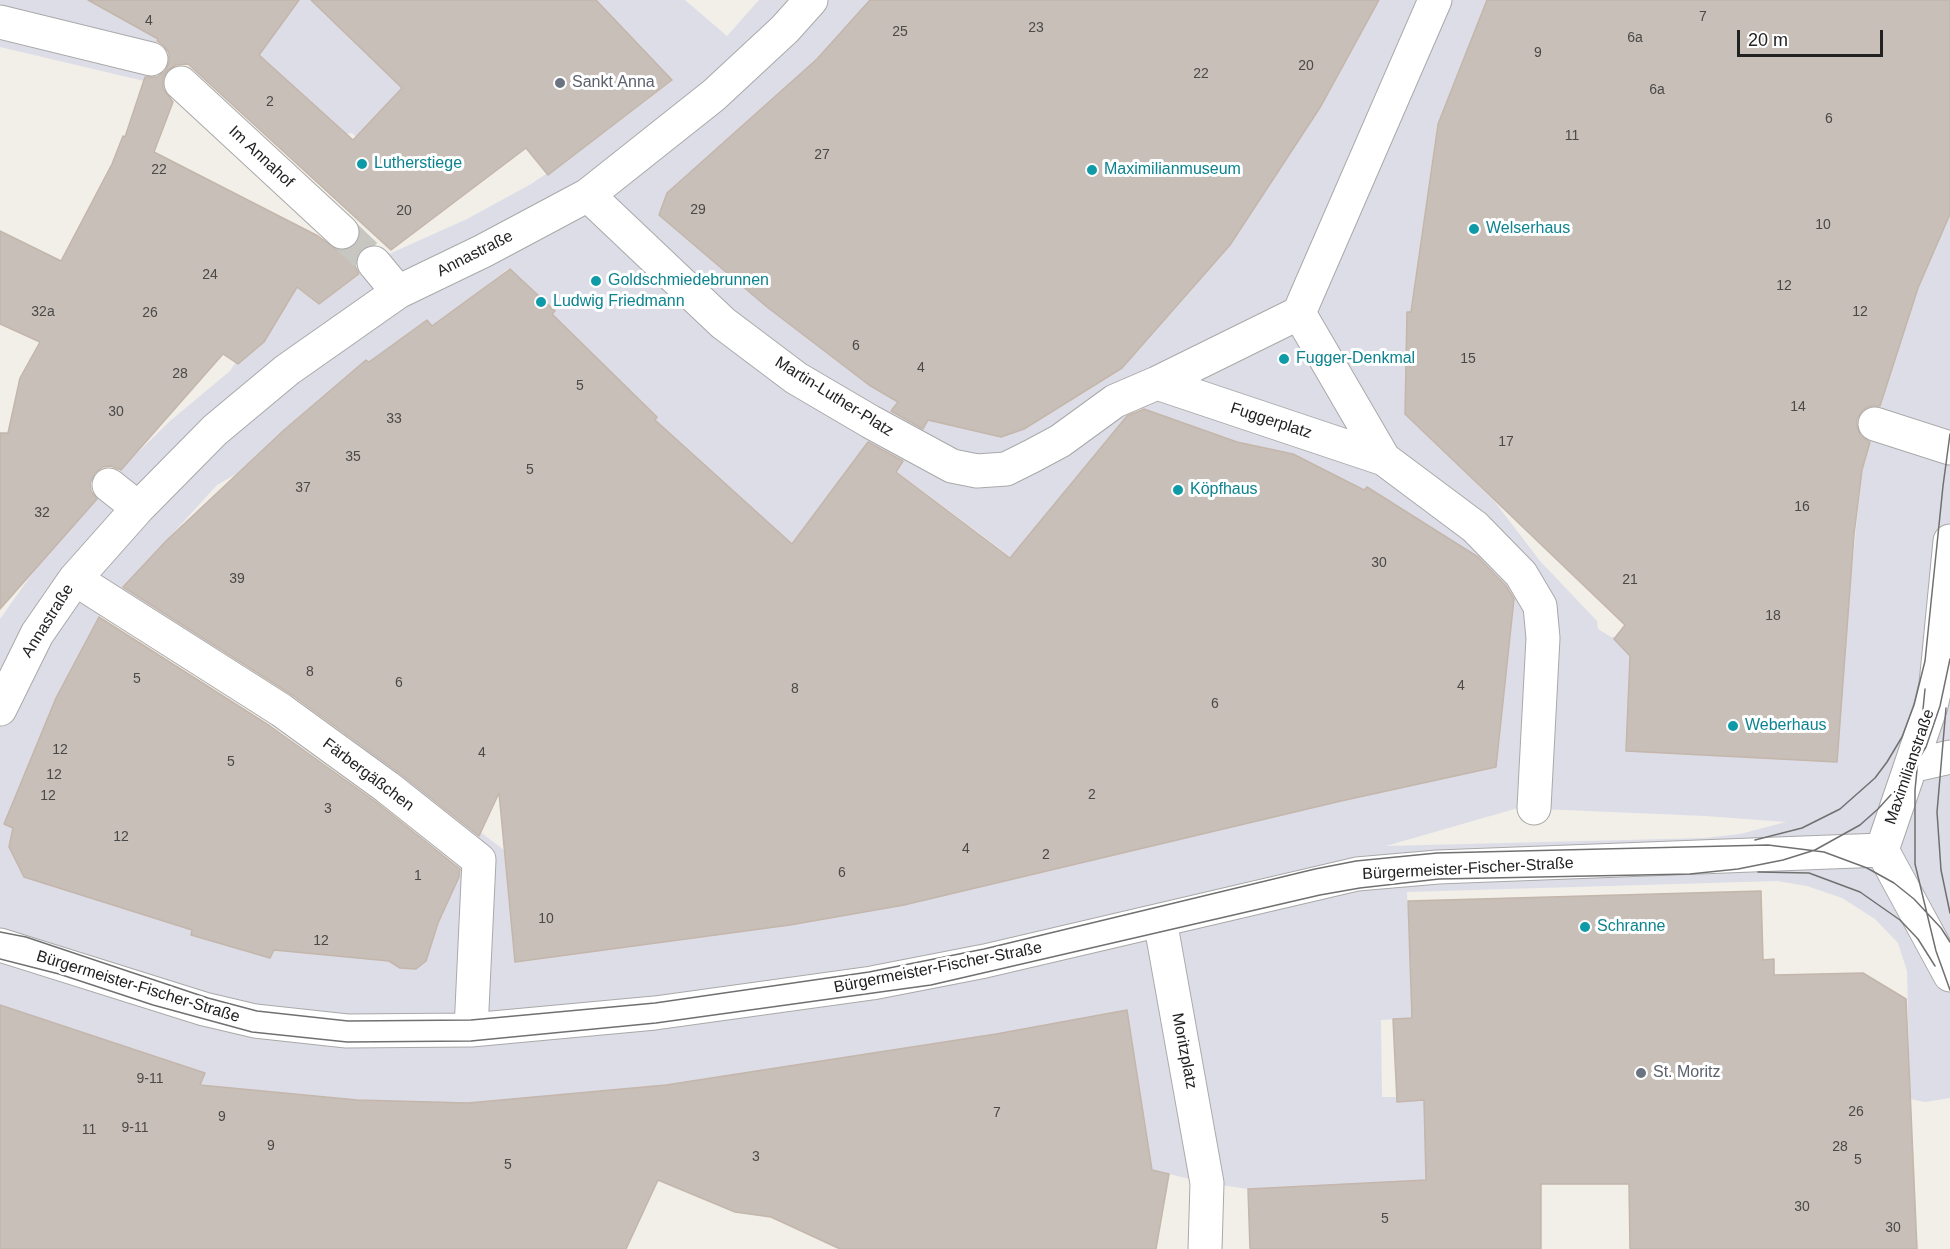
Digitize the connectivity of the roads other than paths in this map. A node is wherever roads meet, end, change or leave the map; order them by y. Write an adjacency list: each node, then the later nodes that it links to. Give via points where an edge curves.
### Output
1 (811, 0): 6 (street, Annastraße, via 714,95)
2 (1435, 0): 10 (street)
3 (0, 22): 4 (street)
4 (151, 59)
5 (180, 83): 7 (street, Im Annahof)
6 (588, 195): 9 (street, Annastraße); 11 (street, Martin-Luther-Platz, via 723,323 796,378 952,466 977,471 1006,469 1059,441 1114,401)
7 (342, 232)
8 (374, 263): 9 (street)
9 (398, 292): 16 (street, Annastraße, via 287,370 215,430)
10 (1299, 313): 11 (street); 14 (street, Fuggerplatz)
11 (1157, 383): 14 (street, Fuggerplatz)
12 (1875, 424): 13 (street)
13 (1950, 448)
14 (1384, 459): 23 (street, Fuggerplatz, via 1475,527 1521,574 1540,606 1544,638)
15 (109, 484): 16 (street)
16 (138, 508): 18 (street, Annastraße)
17 (1950, 541): 22 (street, Maximilianstraße, via 1936,684)
18 (75, 579): 19 (street, Annastraße); 20 (street, Annastraße, via 37,633)
19 (111, 602): 28 (street, Färbergäßchen, via 281,710 479,860)
20 (2, 699)
21 (1950, 757): 22 (street)
22 (1911, 766): 24 (street, Maximilianstraße)
23 (1534, 808)
24 (1882, 850): 25 (street, Bürgermeister-Fischer-Straße, via 1398,870 1358,874); 27 (street)
25 (1160, 920): 28 (street, Bürgermeister-Fischer-Straße, via 872,983 655,1013); 29 (street, Moritzplatz, via 1208,1183)
26 (0, 946): 28 (street, Bürgermeister-Fischer-Straße, via 255,1022 347,1031)
27 (1950, 975)
28 (471, 1030)
29 (1205, 1249)

